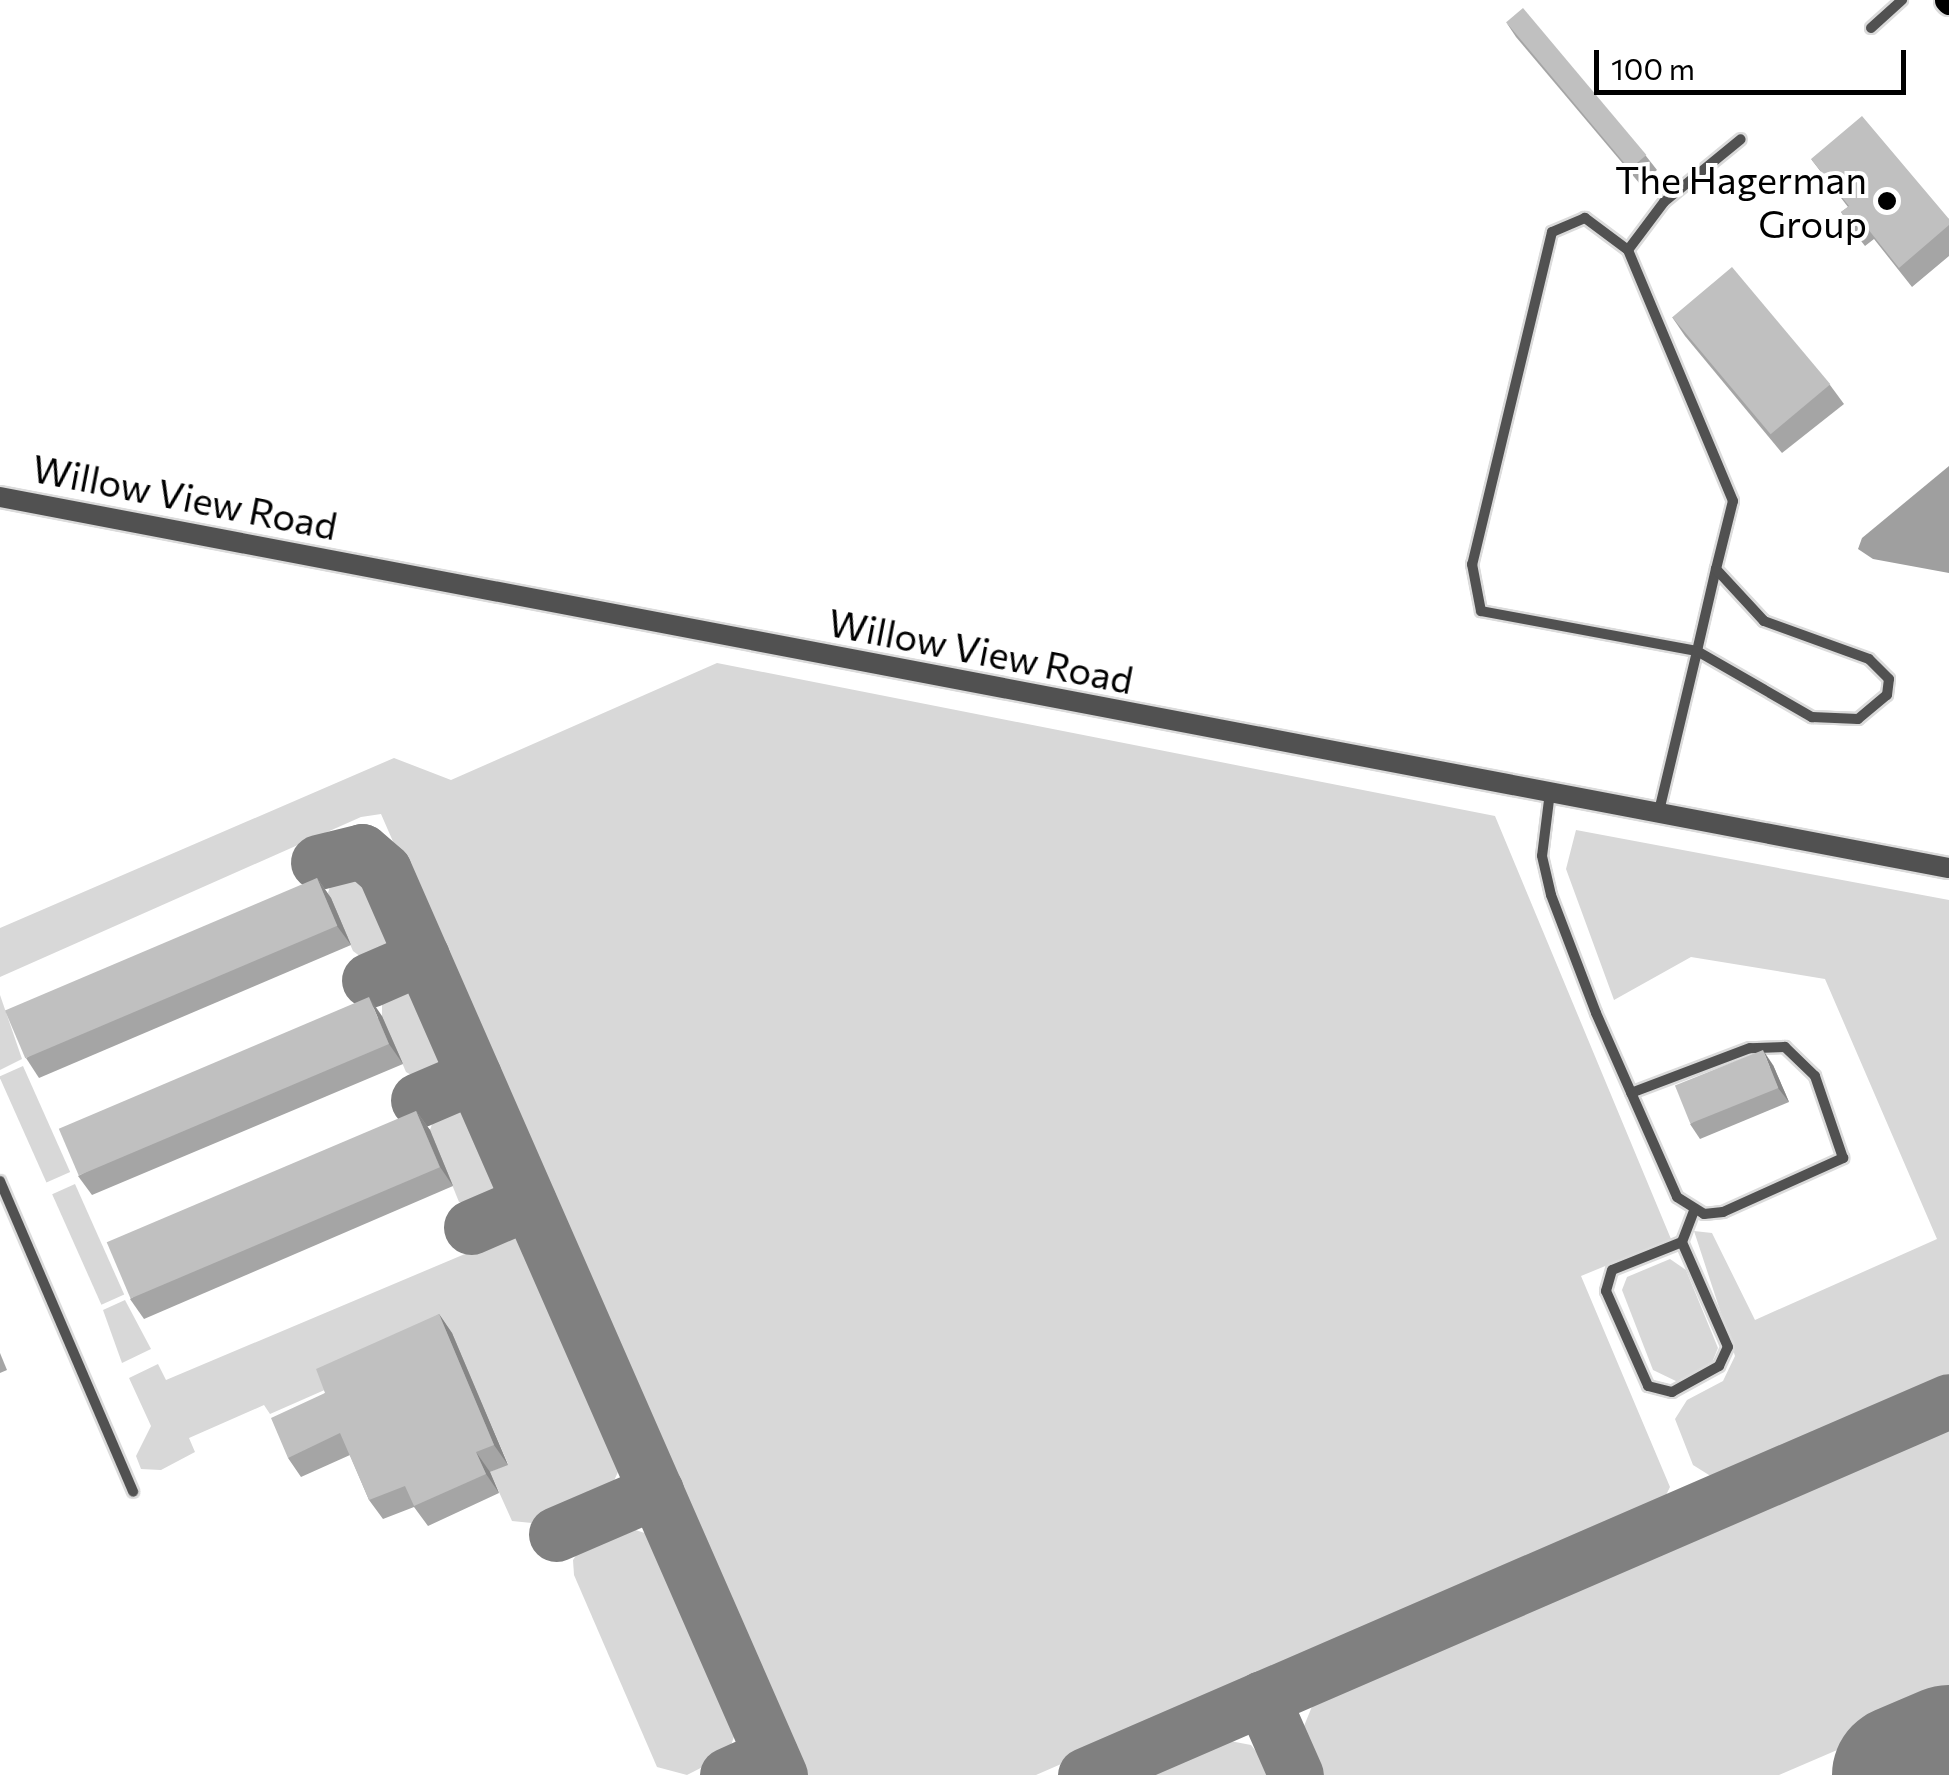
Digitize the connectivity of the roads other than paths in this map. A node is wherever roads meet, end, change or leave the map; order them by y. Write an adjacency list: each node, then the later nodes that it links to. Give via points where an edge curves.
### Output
1 (1902, 0): 2 (lane)
2 (1871, 28)
3 (1741, 139): 4 (lane, via 1664,202)
4 (1628, 250): 6 (lane, via 1733,501); 7 (lane, via 1585,218 1552,232 1472,564 1481,612)
5 (0, 497): 10 (street, Willow View Road)
6 (1716, 569): 7 (lane); 8 (lane, via 1764,621 1869,659 1888,679 1887,695 1858,720 1812,717)
7 (1697, 651): 8 (lane); 9 (lane)
8 (1715, 663): 9 (lane)
9 (1691, 676): 11 (lane)
10 (1550, 791): 11 (street, Willow View Road); 13 (lane, via 1544,874)
11 (1659, 811): 12 (street, Willow View Road)
12 (1949, 868)
13 (1631, 1092): 15 (lane, via 1677,1197); 15 (lane, via 1772,1043 1796,1054 1815,1076 1843,1158 1722,1212)
14 (0, 1181): 17 (lane)
15 (1694, 1210): 16 (lane)
16 (1682, 1242): 16 (lane, via 1728,1347 1708,1375 1672,1392 1648,1386 1606,1291 1612,1270)
17 (133, 1492)

